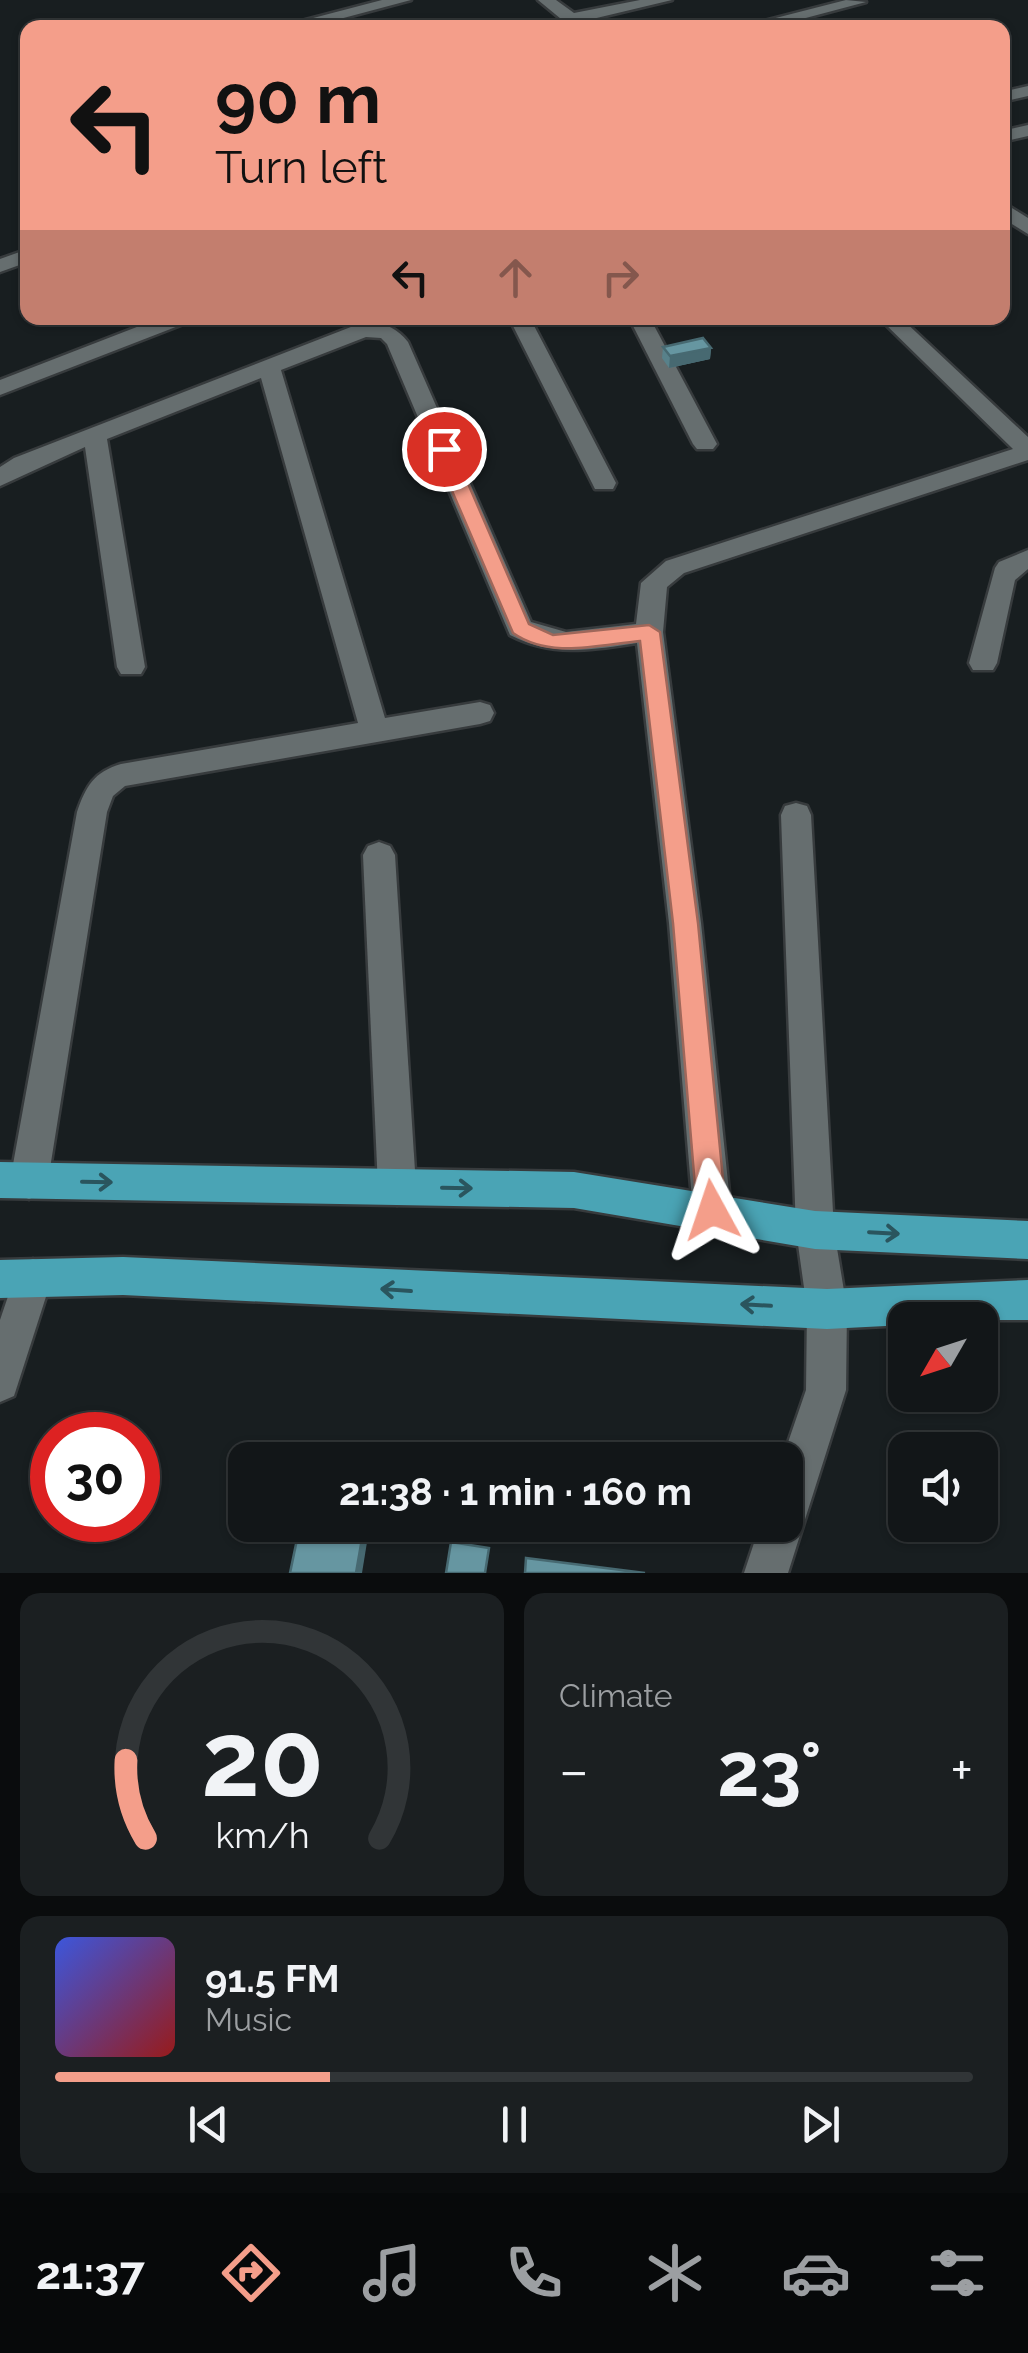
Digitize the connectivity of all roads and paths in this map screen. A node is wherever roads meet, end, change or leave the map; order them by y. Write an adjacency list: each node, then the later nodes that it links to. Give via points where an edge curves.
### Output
1 (403, 0): 5 (street)
2 (546, 0): 6 (street)
3 (664, 0): 7 (street)
4 (858, 2): 8 (street)
5 (317, 20)
6 (573, 20)
7 (588, 20)
8 (780, 20)
9 (159, 325): 14 (street)
10 (522, 325): 19 (street)
11 (644, 325): 16 (street)
12 (895, 325): 17 (street)
13 (269, 368): 15 (street); 21 (street, via 364,330 388,332 398,342 520,628 553,642); 25 (street)
14 (2, 384)
15 (95, 435): 18 (street); 23 (street)
16 (705, 444)
17 (1028, 451): 21 (street, via 675,567 654,583)
18 (0, 478)
19 (604, 483)
20 (1028, 559): 22 (street, via 1008,568 1002,580)
21 (649, 632): 30 (street, via 686,923)
22 (983, 663)
23 (131, 666)
24 (480, 713): 25 (street)
25 (375, 732): 28 (street, via 121,775 99,789)
26 (796, 814): 31 (street)
27 (379, 855): 29 (street)
28 (14, 1180): 29 (main road, one-way to 29)
29 (397, 1187): 30 (main road, one-way to 30, via 574,1190)
30 (712, 1210): 31 (main road)
31 (815, 1230): 32 (main road, one-way to 32); 35 (street)
32 (1028, 1240)
33 (16, 1278): 35 (main road, one-way to 33, via 123,1276); 36 (street)
34 (1028, 1300): 35 (main road)
35 (827, 1309): 37 (street, via 826,1390)
36 (0, 1382)
37 (803, 1461)
38 (776, 1542): 39 (street)
39 (766, 1573)

